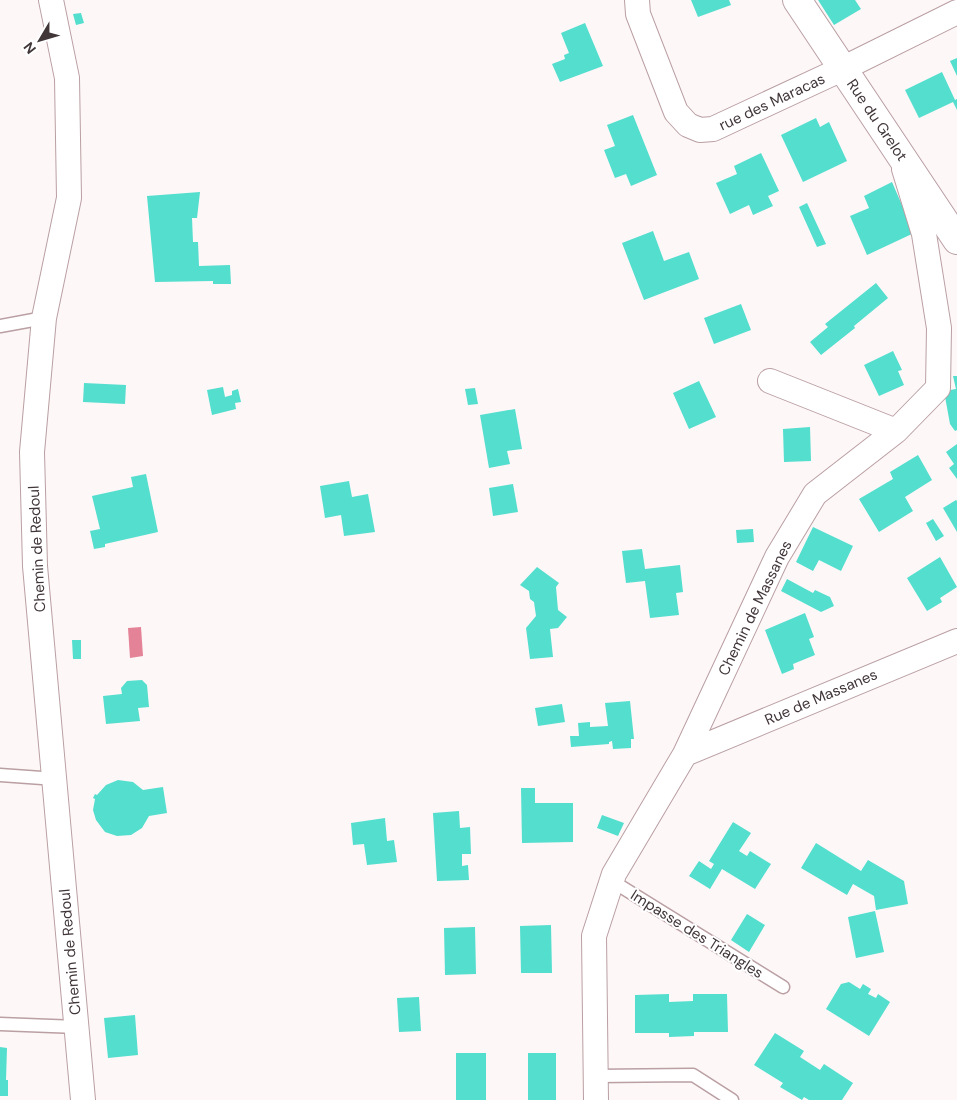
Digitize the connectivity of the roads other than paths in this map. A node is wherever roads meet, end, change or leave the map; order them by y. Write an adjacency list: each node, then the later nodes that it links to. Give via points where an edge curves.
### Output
1 (51, 0): 8 (street, Chemin de Redoul, via 67,78 69,198)
2 (637, 0): 5 (street, rue des Maracas, via 638,14 676,112 700,130 714,129)
3 (797, 0): 5 (street, Rue du Grelot)
4 (952, 9): 5 (street, rue des Maracas)
5 (842, 69): 6 (street, Rue du Grelot)
6 (899, 153): 7 (street, Rue du Grelot); 11 (street, Chemin de Massanes, via 924,234 939,328 938,388)
7 (957, 240)
8 (44, 318): 9 (lane); 15 (street, Chemin de Redoul, via 32,462 35,566)
9 (0, 326)
10 (770, 381): 11 (street)
11 (896, 431): 13 (street, Chemin de Massanes, via 815,494 777,557)
12 (957, 640): 13 (street, Rue de Massanes)
13 (685, 754): 16 (street, Chemin de Massanes)
14 (0, 775): 15 (lane)
15 (56, 779): 19 (street, Chemin de Redoul)
16 (612, 881): 17 (lane, Impasse des Triangles); 20 (street, Chemin de Massanes, via 594,936)
17 (783, 987)
18 (0, 1024): 19 (lane)
19 (77, 1027): 21 (street, Chemin de Redoul)
20 (596, 1076): 22 (street, Chemin de Massanes); 23 (lane, via 693,1075)
21 (83, 1100)
22 (596, 1100)
23 (732, 1100)

